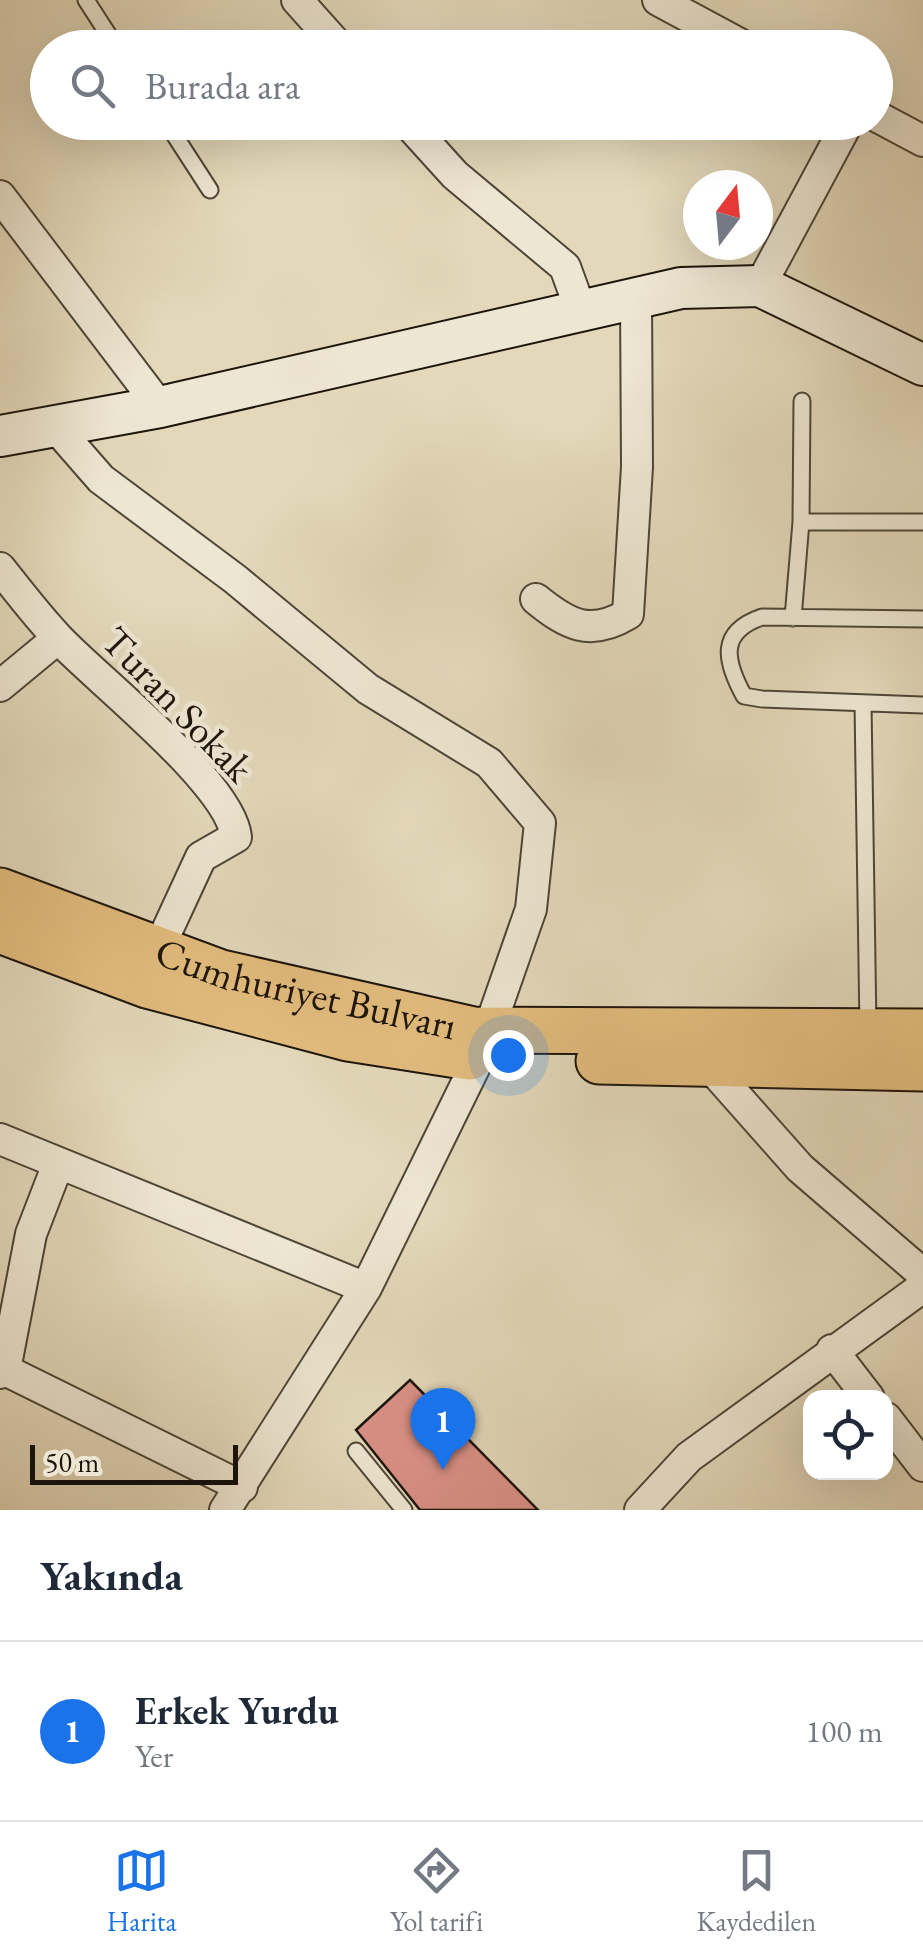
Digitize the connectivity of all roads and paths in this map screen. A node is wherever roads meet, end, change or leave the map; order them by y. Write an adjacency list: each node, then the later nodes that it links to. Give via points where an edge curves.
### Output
1 (86, 0): 4 (lane)
2 (296, 0): 5 (street)
3 (658, 0): 6 (street)
4 (105, 30)
5 (324, 30)
6 (714, 30)
7 (893, 125): 11 (street)
8 (178, 140): 12 (lane)
9 (423, 140): 16 (street, via 565,267)
10 (838, 140): 14 (street)
11 (923, 141)
12 (210, 190)
13 (0, 196): 19 (street)
14 (760, 286): 15 (street, via 681,288); 17 (street)
15 (636, 299): 16 (street); 25 (street, via 637,467 628,614 608,627 566,624)
16 (580, 311): 19 (street)
17 (923, 364)
18 (802, 401): 22 (lane)
19 (160, 407): 20 (street)
20 (52, 424): 21 (street); 37 (street, via 101,479 368,689 490,763 540,823 531,908)
21 (0, 436)
22 (801, 522): 23 (lane); 26 (lane)
23 (923, 522)
24 (0, 568): 28 (street, Turan Sokak)
25 (536, 600)
26 (793, 618): 27 (lane); 30 (lane, via 740,624 730,639 730,671 744,696)
27 (923, 620)
28 (58, 638): 29 (street); 34 (street, Turan Sokak, via 159,734 234,818 236,837 201,856)
29 (0, 686)
30 (862, 704): 31 (lane); 35 (lane)
31 (923, 705)
32 (0, 891): 34 (main road, Cumhuriyet Bulvarı)
33 (0, 930): 37 (main road, Cumhuriyet Bulvarı, via 165,990 348,1038)
34 (158, 950): 37 (main road, Cumhuriyet Bulvarı)
35 (868, 1032): 36 (main road, Cumhuriyet Bulvarı); 37 (main road, Cumhuriyet Bulvarı)
36 (923, 1032)
37 (484, 1044): 38 (main road, Cumhuriyet Bulvarı); 44 (street)
38 (707, 1063): 39 (main road, Cumhuriyet Bulvarı); 42 (street, via 800,1168)
39 (923, 1068)
40 (0, 1139): 41 (street)
41 (58, 1164): 44 (street); 46 (street, via 30,1234)
42 (923, 1274)
43 (923, 1286): 45 (street)
44 (366, 1288): 51 (street)
45 (832, 1350): 47 (street); 53 (street, via 689,1457)
46 (2, 1371): 51 (street)
47 (863, 1390)
48 (893, 1426): 50 (street)
49 (356, 1452): 52 (lane)
50 (922, 1461)
51 (233, 1498)
52 (404, 1510)
53 (640, 1510)

